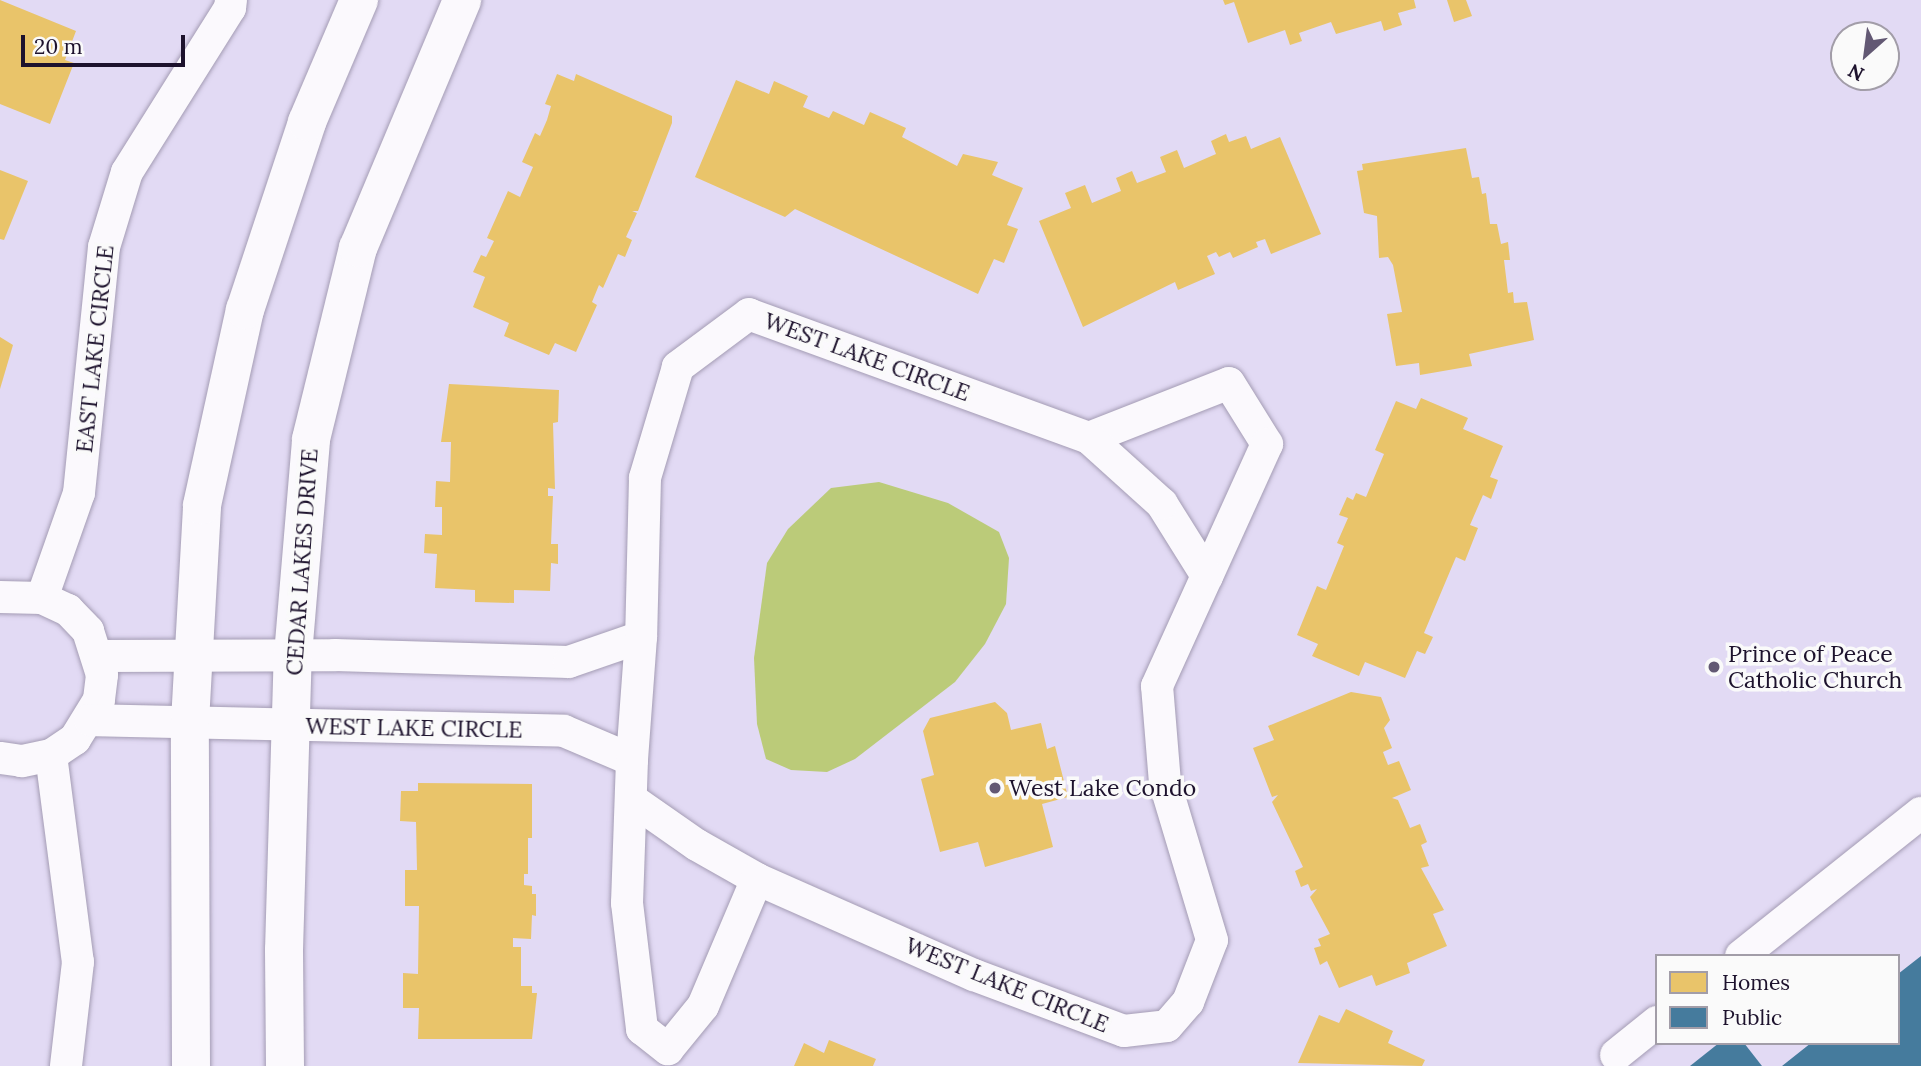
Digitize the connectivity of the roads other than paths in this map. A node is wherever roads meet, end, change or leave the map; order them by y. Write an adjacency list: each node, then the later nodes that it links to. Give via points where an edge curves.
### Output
1 (231, 0): 7 (lane, EAST LAKE CIRCLE, via 127,172 104,247 79,493)
2 (359, 0): 9 (street, via 307,122 245,310 202,505)
3 (462, 0): 10 (street, CEDAR LAKES DRIVE, via 358,248 311,439)
4 (1089, 438): 5 (lane, WEST LAKE CIRCLE, via 1162,504); 5 (lane, WEST LAKE CIRCLE, via 1229,383 1266,444); 8 (lane, WEST LAKE CIRCLE, via 749,314 678,368 645,478)
5 (1207, 576): 20 (lane, WEST LAKE CIRCLE, via 1157,686 1166,783 1212,940 1188,1002 1167,1026 1124,1031 974,975)
6 (0, 597): 7 (lane)
7 (42, 598): 11 (lane, via 68,610 88,631)
8 (641, 637): 10 (lane, via 569,662); 17 (lane, WEST LAKE CIRCLE)
9 (194, 655): 10 (lane); 11 (lane); 13 (street)
10 (293, 655): 14 (street, CEDAR LAKES DRIVE)
11 (98, 656): 12 (lane, via 99,700)
12 (90, 720): 13 (lane); 15 (lane, via 75,739)
13 (190, 722): 14 (lane, WEST LAKE CIRCLE); 25 (street)
14 (291, 725): 17 (lane, WEST LAKE CIRCLE, via 564,731); 26 (street, CEDAR LAKES DRIVE)
15 (51, 755): 16 (lane, via 22,761); 24 (lane, via 78,962)
16 (0, 758)
17 (632, 760): 18 (lane, WEST LAKE CIRCLE)
18 (631, 799): 20 (lane, WEST LAKE CIRCLE); 20 (lane, WEST LAKE CIRCLE, via 627,903 642,1029 668,1049 703,1006)
19 (1921, 814): 21 (lane)
20 (757, 879)
21 (1744, 954)
22 (1655, 1025): 23 (lane)
23 (1616, 1055)
24 (66, 1066)
25 (191, 1066)
26 (285, 1066)

